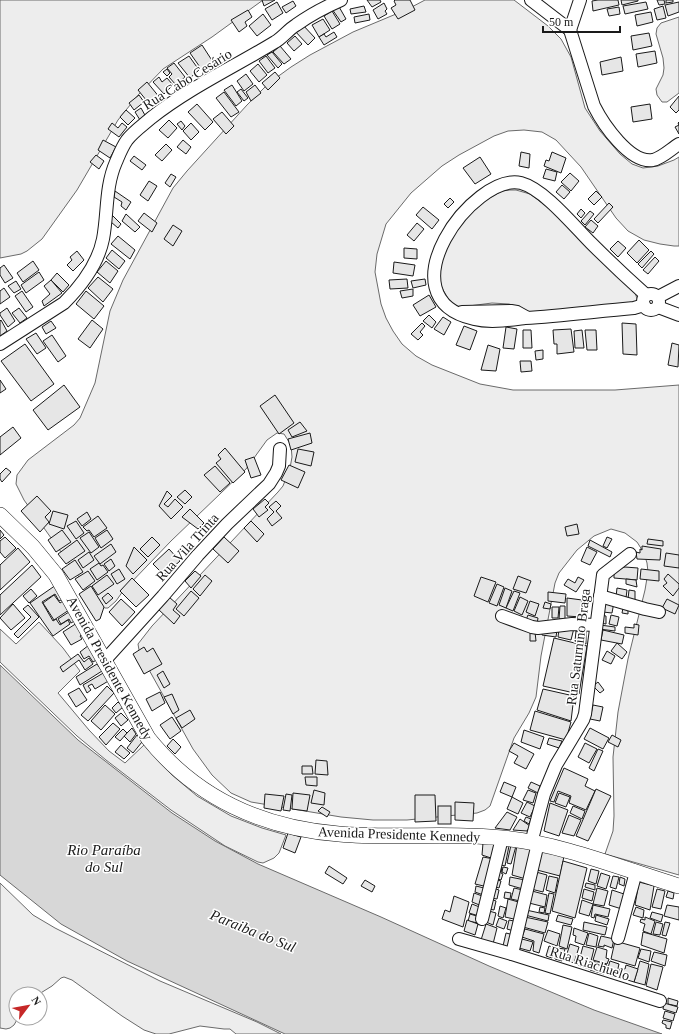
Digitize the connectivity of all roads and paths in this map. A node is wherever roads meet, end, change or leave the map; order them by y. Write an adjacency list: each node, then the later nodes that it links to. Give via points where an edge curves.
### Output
1 (341, 0): 9 (street, Rua Cabo Cesário, via 311,15 277,41 170,104 133,134 122,148 113,169 108,187 103,238 87,276 64,303)
2 (531, 0): 4 (street)
3 (580, 0): 4 (street)
4 (570, 30): 5 (street, via 594,106 605,125 628,150 639,159 650,160 661,157)
5 (679, 144)
6 (679, 286): 7 (street)
7 (651, 301): 7 (street, via 634,308 482,321 465,317 445,303 437,290 434,272 438,254 448,233 458,220 492,188 510,182 528,185 546,198); 8 (street)
8 (679, 315)
9 (0, 344)
10 (280, 449): 17 (street, Rua Vila Trinta, via 279,466 269,484 198,555)
11 (0, 515): 17 (main road, Avenida Presidente Kennedy, via 33,547 56,575)
12 (630, 554): 13 (street, Rua Saturnino Braga, via 603,575)
13 (600, 596): 14 (street); 16 (street, Rua Saturnino Braga)
14 (659, 612)
15 (502, 616): 16 (street, via 538,628 572,624)
16 (596, 625): 19 (street, Rua Saturnino Braga, via 585,714 556,765 544,794)
17 (105, 660): 18 (main road, Avenida Presidente Kennedy, via 141,728 155,747 201,789 234,807 279,823 340,834)
18 (502, 838): 19 (main road, Avenida Presidente Kennedy); 22 (street)
19 (535, 843): 20 (main road, Avenida Presidente Kennedy, via 588,856); 25 (street)
20 (636, 872): 21 (main road, Avenida Presidente Kennedy); 24 (street)
21 (679, 886)
22 (482, 920)
23 (459, 938): 25 (street, Rua Riachuelo)
24 (618, 938)
25 (512, 954): 26 (street, Rua Riachuelo)
26 (660, 1001)

